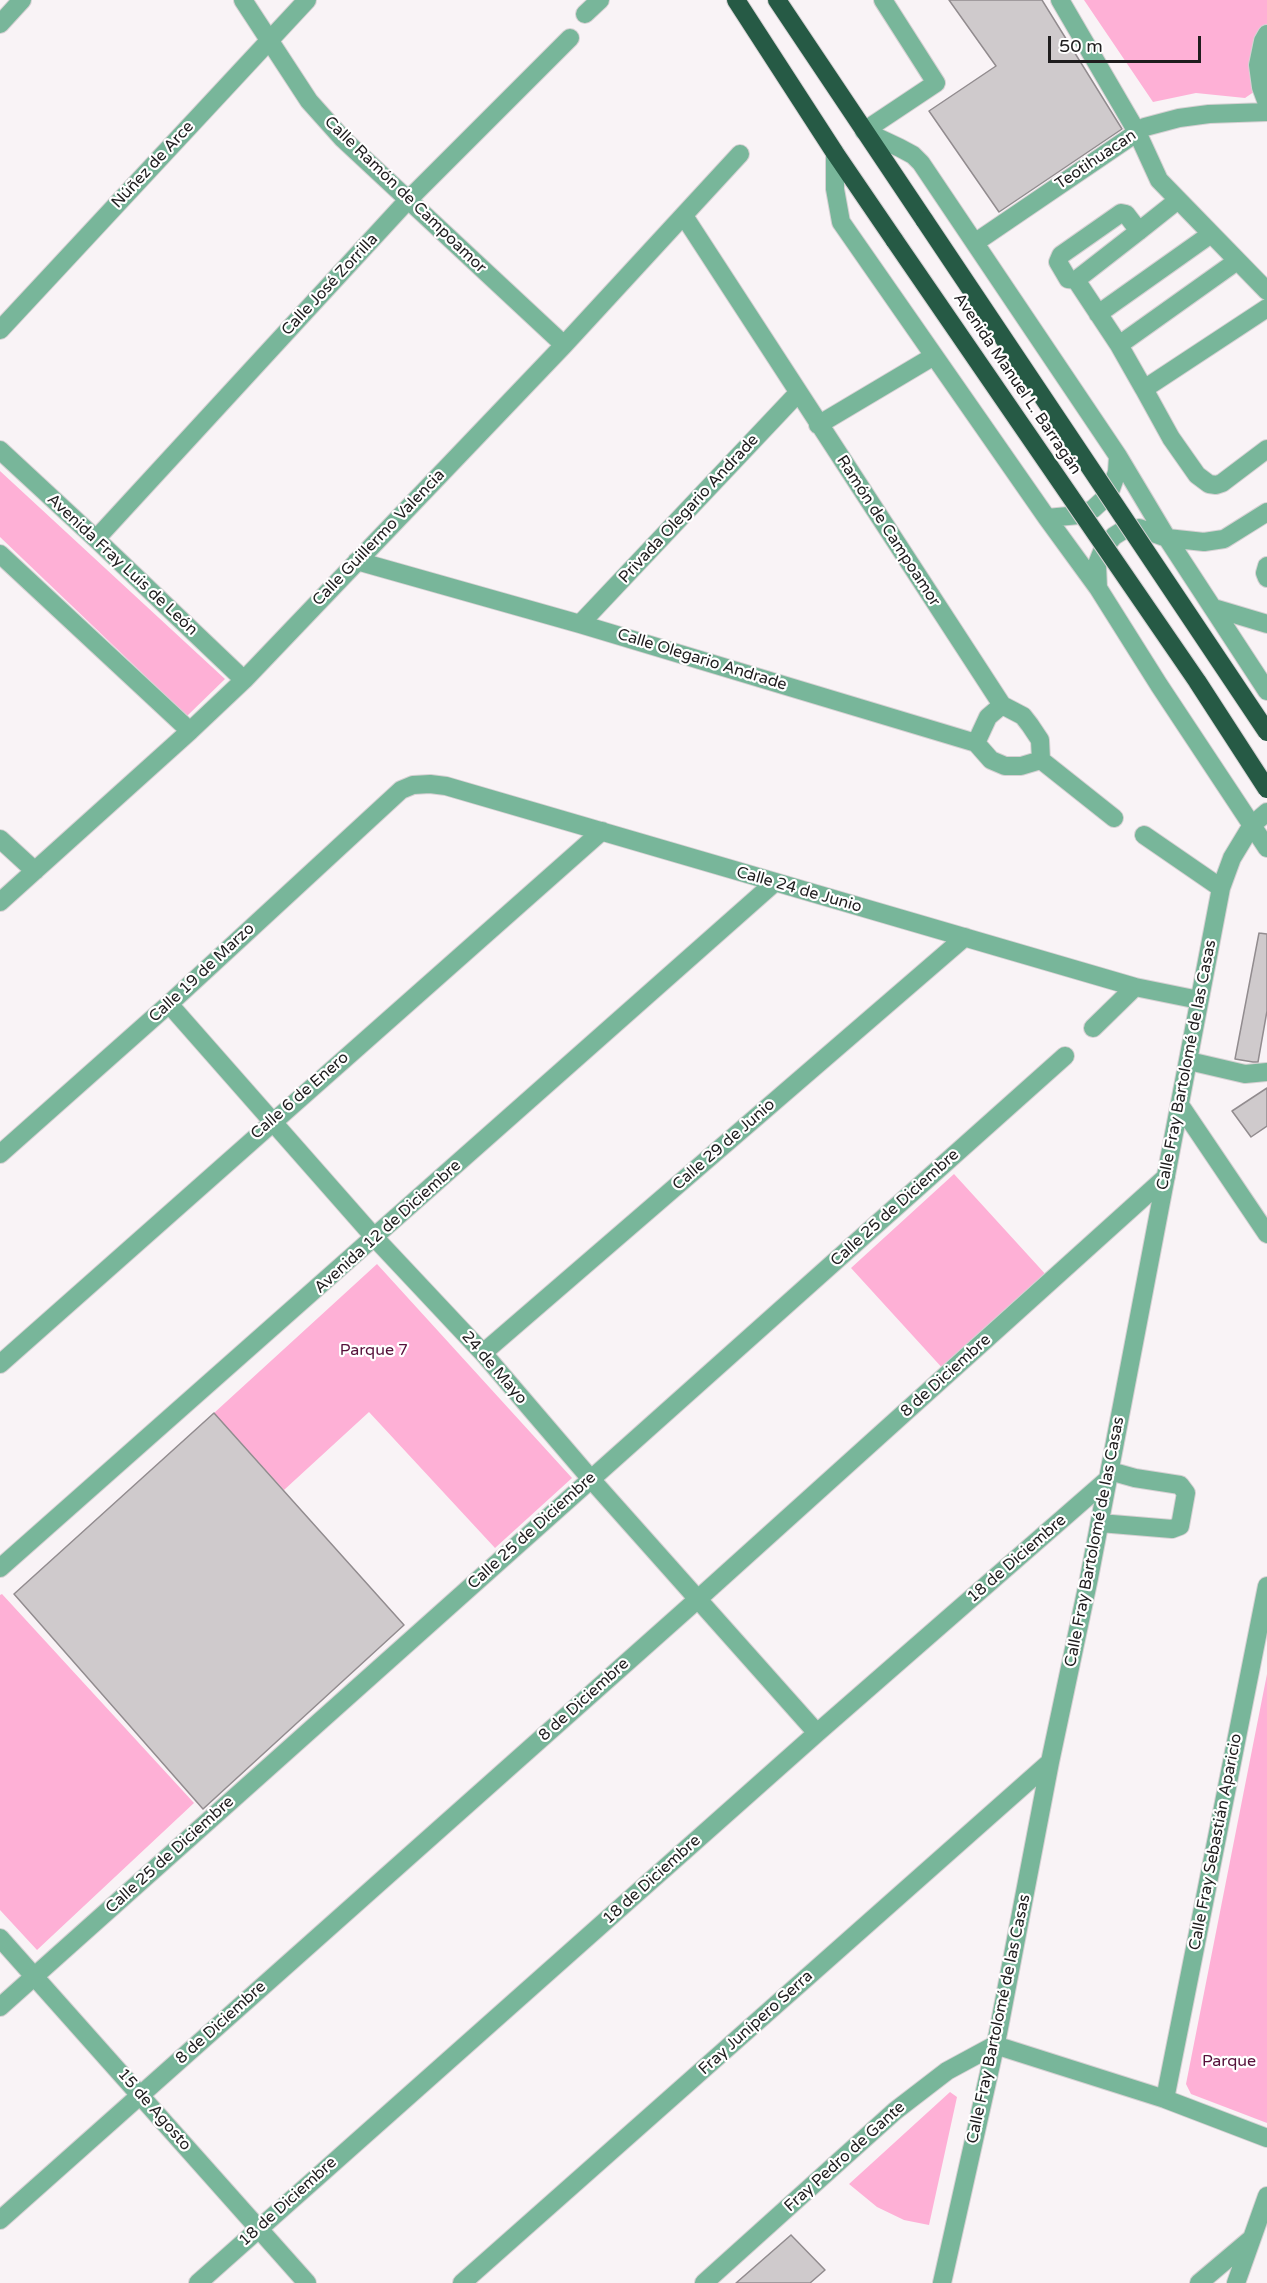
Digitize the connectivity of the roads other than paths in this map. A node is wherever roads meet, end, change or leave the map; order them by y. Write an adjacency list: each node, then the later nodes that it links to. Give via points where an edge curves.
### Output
1 (22, 0): 8 (street)
2 (243, 0): 11 (street, Calle Ramón de Campoamor)
3 (307, 0): 11 (street, Núñez de Arce)
4 (736, 0): 16 (highway, Avenida Manuel L. Barragán)
5 (777, 0): 14 (highway, Avenida Manuel L. Barragán)
6 (883, 0): 14 (street, via 936,83)
7 (1060, 0): 15 (street)
8 (0, 24)
9 (1267, 34): 12 (street, via 1258,65)
10 (570, 38): 19 (street, Calle José Zorrilla)
11 (268, 40): 19 (street, Calle Ramón de Campoamor, via 309,101); 29 (street, Núñez de Arce)
12 (1267, 103)
13 (1267, 112): 15 (street, Teotihuacan, via 1179,118)
14 (864, 131): 23 (street, via 913,155); 55 (highway, Avenida Manuel L. Barragán, bridge)
15 (1137, 132): 18 (street, via 1159,180); 23 (street, Teotihuacan)
16 (835, 153): 32 (street, via 835,189 841,222); 58 (highway, Avenida Manuel L. Barragán, bridge)
17 (740, 154): 20 (street, Calle Guillermo Valencia)
18 (1178, 200): 21 (street); 22 (street)
19 (407, 201): 30 (street, Calle Ramón de Campoamor); 41 (street, Calle José Zorrilla)
20 (684, 216): 30 (street, Calle Guillermo Valencia); 34 (street, Ramón de Campoamor)
21 (1139, 231): 25 (street); 25 (street, via 1121,213 1060,255 1058,262 1068,279)
22 (1211, 234): 24 (street); 28 (street)
23 (976, 242): 38 (street)
24 (1237, 261): 26 (street); 31 (street)
25 (1076, 280): 28 (street)
26 (1267, 291)
27 (1267, 308): 33 (street)
28 (1098, 314): 31 (street)
29 (0, 330)
30 (564, 345): 44 (street, Calle Guillermo Valencia)
31 (1119, 345): 33 (street)
32 (934, 356): 35 (street); 40 (street)
33 (1144, 389): 36 (street, via 1171,438 1197,475 1209,484 1222,483)
34 (798, 393): 35 (street, Ramón de Campoamor); 49 (street, Privada Olegario Andrade)
35 (818, 425): 53 (street, Ramón de Campoamor)
36 (1267, 449)
37 (0, 450): 41 (street, Avenida Fray Luis de León)
38 (1118, 456): 40 (street, via 1111,489 1093,509 1079,516); 42 (street)
39 (1267, 512): 42 (street, via 1224,539 1204,543)
40 (1047, 518): 47 (street)
41 (96, 538): 51 (street, Avenida Fray Luis de León)
42 (1167, 538): 47 (street, via 1139,528 1114,536 1097,564); 48 (street)
43 (0, 554): 54 (street)
44 (357, 561): 49 (street, Calle Olegario Andrade); 51 (street, Calle Guillermo Valencia)
45 (1267, 566): 46 (street)
46 (1267, 578)
47 (1098, 588): 62 (street)
48 (1214, 608): 50 (street); 52 (street)
49 (580, 624): 56 (street, Calle Olegario Andrade)
50 (1267, 624)
51 (244, 680): 54 (street, Calle Guillermo Valencia)
52 (1267, 691)
53 (1002, 705): 56 (street, via 988,717); 57 (street, Ramón de Campoamor, via 1030,724 1040,740)
54 (190, 731): 67 (street, Calle Guillermo Valencia)
55 (1267, 732)
56 (976, 743): 57 (street, Calle Olegario Andrade, via 991,760 1005,766)
57 (1041, 760): 61 (street)
58 (1267, 789)
59 (400, 790): 63 (street, Calle 24 de Junio, via 413,785 446,786); 74 (street, Calle 19 de Marzo)
60 (1267, 812): 62 (street, Calle Fray Bartolomé de las Casas)
61 (1114, 818)
62 (1252, 825): 66 (street); 69 (street, Calle Fray Bartolomé de las Casas)
63 (602, 831): 68 (street, Calle 24 de Junio); 80 (street, Calle 6 de Enero)
64 (1144, 836): 69 (street)
65 (0, 839): 67 (street)
66 (1267, 848)
67 (35, 871): 70 (street, Calle Guillermo Valencia)
68 (774, 883): 71 (street, Calle 24 de Junio); 84 (street, Avenida 12 de Diciembre)
69 (1221, 888): 73 (street, Calle Fray Bartolomé de las Casas)
70 (0, 903)
71 (965, 937): 72 (street, Calle 24 de Junio); 85 (street, Calle 29 de Junio)
72 (1135, 987): 73 (street, Calle 24 de Junio); 75 (street)
73 (1199, 1000): 77 (street, Calle Fray Bartolomé de las Casas)
74 (169, 1004): 80 (street, 24 de Mayo); 81 (street, Calle 19 de Marzo)
75 (1093, 1028)
76 (1065, 1056): 88 (street, Calle 25 de Diciembre)
77 (1189, 1060): 78 (street, via 1239,1073); 79 (street, Calle Fray Bartolomé de las Casas)
78 (1267, 1072)
79 (1180, 1105): 82 (street, Calle Fray Bartolomé de las Casas); 83 (street)
80 (272, 1121): 84 (street, 24 de Mayo); 86 (street, Calle 6 de Enero)
81 (0, 1154)
82 (1166, 1178): 87 (street, Calle Fray Bartolomé de las Casas); 92 (street, 8 de Diciembre)
83 (1267, 1234)
84 (375, 1238): 85 (street, 24 de Mayo); 90 (street, Avenida 12 de Diciembre)
85 (483, 1353): 88 (street, 24 de Mayo)
86 (0, 1364)
87 (1109, 1475): 89 (street, Calle Fray Bartolomé de las Casas); 89 (street, via 1180,1485 1186,1492 1180,1526); 93 (street, 18 de Diciembre)
88 (590, 1478): 92 (street, 24 de Mayo); 96 (street, Calle 25 de Diciembre)
89 (1100, 1523): 94 (street, Calle Fray Bartolomé de las Casas)
90 (0, 1568)
91 (1267, 1586): 100 (street, Calle Fray Sebastián Aparicio)
92 (698, 1599): 93 (street, 24 de Mayo); 99 (street, 8 de Diciembre)
93 (817, 1733): 104 (street, 18 de Diciembre)
94 (1050, 1762): 98 (street, Calle Fray Bartolomé de las Casas); 108 (street, Fray Junípero Serra)
95 (0, 1938): 96 (street, 15 de Agosto)
96 (35, 1976): 97 (street, Calle 25 de Diciembre); 99 (street, 15 de Agosto)
97 (0, 2007)
98 (995, 2045): 100 (street); 109 (street, Fray Pedro de Gante, via 947,2071 895,2111); 110 (street, Calle Fray Bartolomé de las Casas)
99 (141, 2094): 103 (street, 8 de Diciembre); 104 (street, 15 de Agosto)
100 (1165, 2099): 101 (street)
101 (1267, 2138)
102 (1267, 2196): 105 (street)
103 (0, 2220)
104 (258, 2229): 106 (street, 18 de Diciembre); 107 (street, 15 de Agosto)
105 (1252, 2238): 111 (street); 112 (street)
106 (198, 2283)
107 (307, 2283)
108 (462, 2283)
109 (704, 2283)
110 (942, 2283)
111 (1199, 2283)
112 (1236, 2283)

